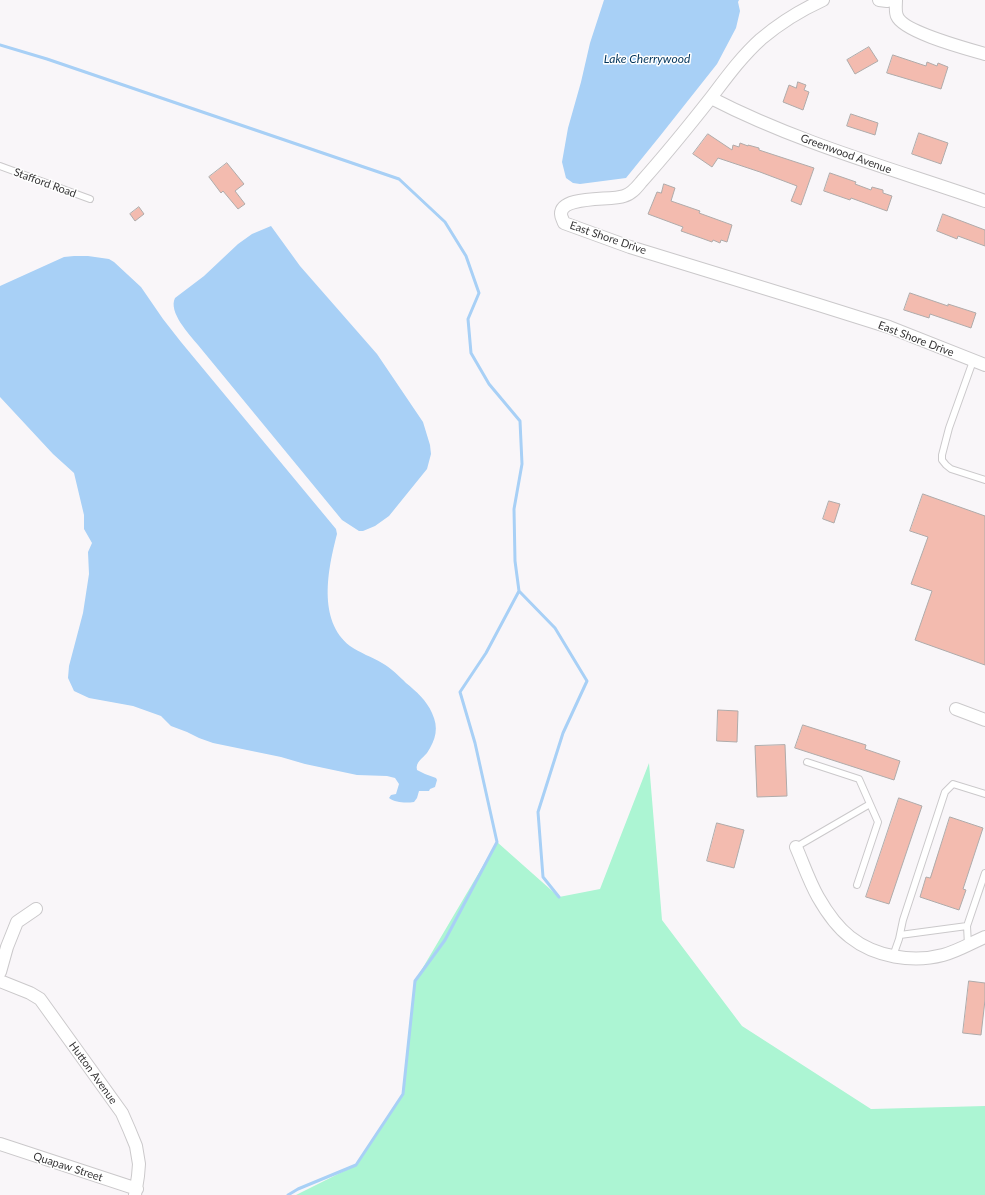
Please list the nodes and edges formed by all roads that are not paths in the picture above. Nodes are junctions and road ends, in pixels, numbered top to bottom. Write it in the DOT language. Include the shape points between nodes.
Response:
graph roads {
  1 [pos="823,0"];
  2 [pos="879,0"];
  3 [pos="890,0"];
  4 [pos="896,0"];
  5 [pos="985,54"];
  6 [pos="711,98"];
  7 [pos="0,166"];
  8 [pos="90,199"];
  9 [pos="985,201"];
  10 [pos="973,361"];
  11 [pos="985,365"];
  12 [pos="985,480"];
  13 [pos="956,709"];
  14 [pos="985,720"];
  15 [pos="807,762"];
  16 [pos="985,794"];
  17 [pos="870,804"];
  18 [pos="796,847"];
  19 [pos="985,873"];
  20 [pos="857,885"];
  21 [pos="36,909"];
  22 [pos="967,926"];
  23 [pos="900,935"];
  24 [pos="985,937"];
  25 [pos="4,945"];
  26 [pos="968,945"];
  27 [pos="893,956"];
  28 [pos="0,972"];
  29 [pos="0,981"];
  30 [pos="0,1144"];
  31 [pos="136,1192"];
  1 -- 6 [label="street, East Shore Drive" via="801,10 762,38 724,79"];
  2 -- 3 [label="street"];
  4 -- 5 [label="street" via="896,15 906,26"];
  6 -- 9 [label="street, Greenwood Avenue" via="742,114 832,150"];
  6 -- 10 [label="street, East Shore Drive" via="634,191 616,198 575,201 567,204 561,215 564,223 630,247 819,304"];
  7 -- 8 [label="lane, Stafford Road"];
  10 -- 11 [label="street"];
  10 -- 12 [label="lane" via="949,428 942,460 951,469"];
  13 -- 14 [label="street"];
  15 -- 17 [label="lane" via="859,779"];
  16 -- 23 [label="lane" via="953,784 945,792"];
  17 -- 18 [label="lane"];
  17 -- 20 [label="lane" via="878,822"];
  18 -- 27 [label="street" via="817,896 839,926 858,942"];
  19 -- 22 [label="lane"];
  21 -- 25 [label="street" via="17,922"];
  22 -- 23 [label="lane"];
  22 -- 26 [label="lane"];
  23 -- 27 [label="lane"];
  24 -- 26 [label="street"];
  25 -- 28 [label="street"];
  26 -- 27 [label="street" via="942,955 924,958"];
  29 -- 31 [label="street, Hutton Avenue" via="40,999 122,1113 136,1146 139,1164"];
  30 -- 31 [label="street, Quapaw Street"];
}
